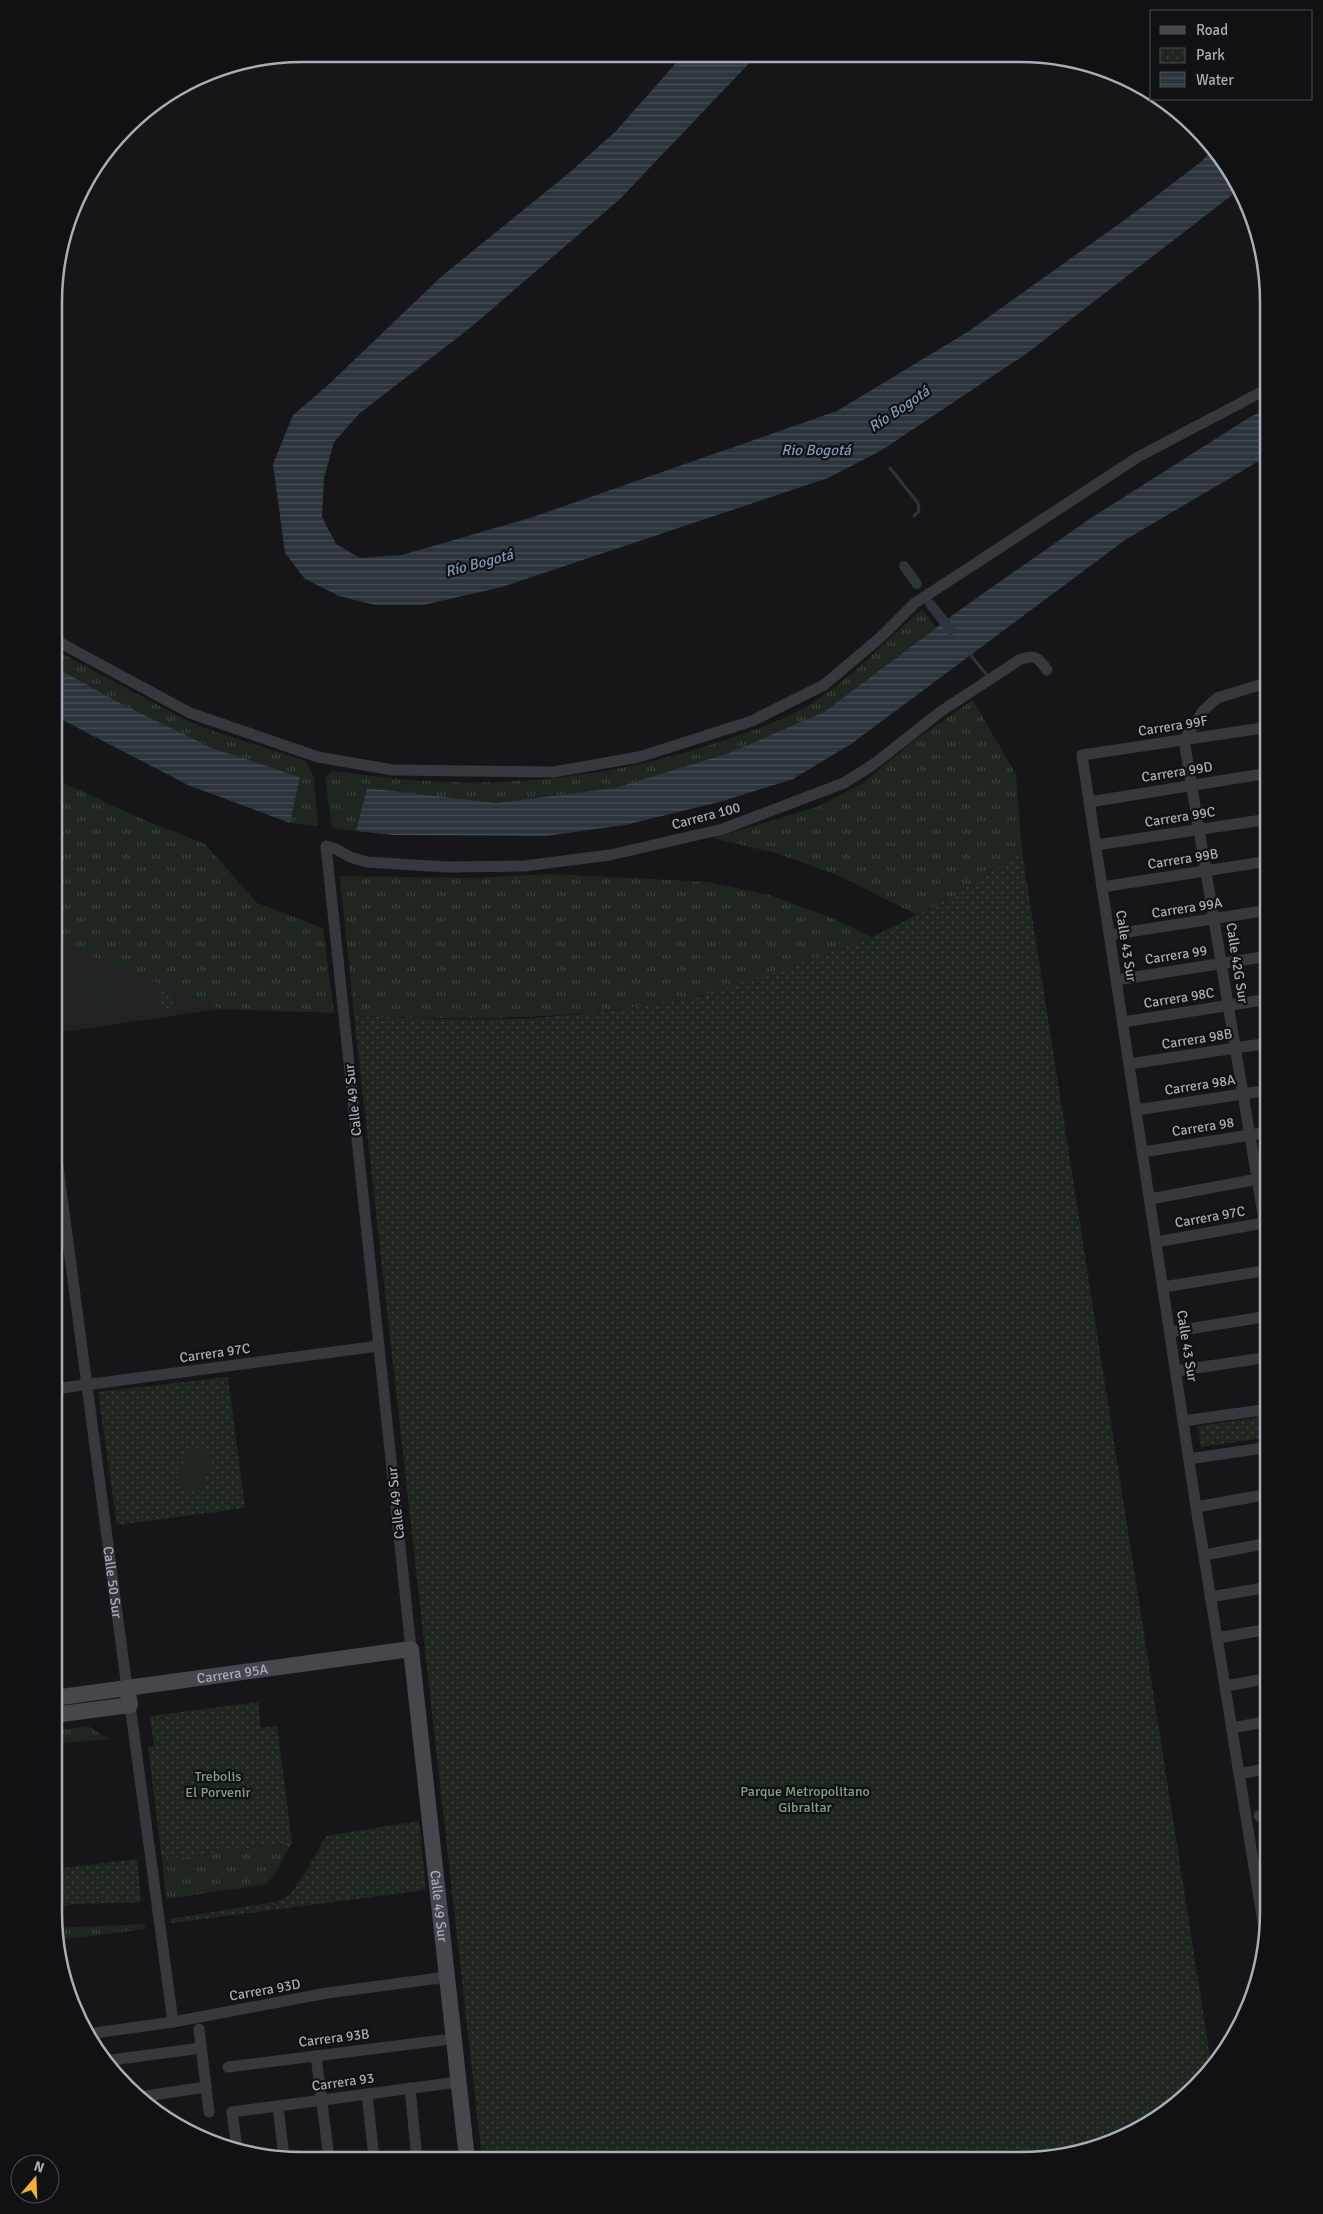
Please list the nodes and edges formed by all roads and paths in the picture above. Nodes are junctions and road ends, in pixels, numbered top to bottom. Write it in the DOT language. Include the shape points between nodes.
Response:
graph roads {
  1 [pos="1260,393"];
  2 [pos="62,644"];
  3 [pos="1047,670"];
  4 [pos="1260,685"];
  5 [pos="1260,728"];
  6 [pos="1184,740"];
  7 [pos="1082,755"];
  8 [pos="1260,774"];
  9 [pos="1192,785"];
  10 [pos="1089,802"];
  11 [pos="1260,820"];
  12 [pos="1200,829"];
  13 [pos="1096,845"];
  14 [pos="326,846"];
  15 [pos="1260,862"];
  16 [pos="1207,871"];
  17 [pos="1102,887"];
  18 [pos="1260,911"];
  19 [pos="1215,918"];
  20 [pos="1109,935"];
  21 [pos="1260,957"];
  22 [pos="1222,963"];
  23 [pos="1116,980"];
  24 [pos="1260,1001"];
  25 [pos="1229,1006"];
  26 [pos="1123,1022"];
  27 [pos="1260,1044"];
  28 [pos="1236,1048"];
  29 [pos="1129,1064"];
  30 [pos="1260,1091"];
  31 [pos="1244,1094"];
  32 [pos="1136,1110"];
  33 [pos="1260,1133"];
  34 [pos="1250,1135"];
  35 [pos="1142,1152"];
  36 [pos="1260,1168"];
  37 [pos="1260,1179"];
  38 [pos="62,1195"];
  39 [pos="1150,1199"];
  40 [pos="1260,1223"];
  41 [pos="1156,1242"];
  42 [pos="1260,1271"];
  43 [pos="1163,1287"];
  44 [pos="1260,1317"];
  45 [pos="1170,1332"];
  46 [pos="379,1346"];
  47 [pos="1260,1358"];
  48 [pos="1176,1371"];
  49 [pos="88,1384"];
  50 [pos="62,1388"];
  51 [pos="1260,1410"];
  52 [pos="1183,1421"];
  53 [pos="1260,1448"];
  54 [pos="1189,1459"];
  55 [pos="1260,1496"];
  56 [pos="1196,1507"];
  57 [pos="1260,1545"];
  58 [pos="1204,1555"];
  59 [pos="1260,1589"];
  60 [pos="1210,1598"];
  61 [pos="1260,1631"];
  62 [pos="1217,1638"];
  63 [pos="411,1649"];
  64 [pos="1260,1680"];
  65 [pos="1226,1686"];
  66 [pos="127,1688"];
  67 [pos="62,1697"];
  68 [pos="130,1705"];
  69 [pos="62,1714"];
  70 [pos="1260,1723"];
  71 [pos="1232,1728"];
  72 [pos="1260,1770"];
  73 [pos="1239,1774"];
  74 [pos="1260,1864"];
  75 [pos="1254,1865"];
  76 [pos="1260,1889"];
  77 [pos="447,1977"];
  78 [pos="173,2022"];
  79 [pos="199,2029"];
  80 [pos="96,2033"];
  81 [pos="443,2040"];
  82 [pos="201,2048"];
  83 [pos="316,2056"];
  84 [pos="113,2060"];
  85 [pos="228,2067"];
  86 [pos="458,2082"];
  87 [pos="206,2087"];
  88 [pos="410,2088"];
  89 [pos="367,2094"];
  90 [pos="148,2096"];
  91 [pos="322,2100"];
  92 [pos="278,2106"];
  93 [pos="209,2112"];
  94 [pos="236,2142"];
  95 [pos="283,2151"];
  96 [pos="328,2152"];
  97 [pos="373,2152"];
  98 [pos="416,2152"];
  99 [pos="466,2152"];
  1 -- 2 [label="street" via="1138,457 915,603 824,685 752,721 639,757 553,772 393,770 318,757 190,713"];
  3 -- 14 [label="street, Carrera 100" via="1038,658 1030,655 1019,660 940,712 874,764 844,783 723,830 610,855 524,866 447,868 367,862"];
  4 -- 6 [label="street" via="1217,698 1203,711"];
  5 -- 6 [label="street, Carrera 99F"];
  6 -- 7 [label="street, Carrera 99F"];
  6 -- 9 [label="street, Calle 42G Sur"];
  7 -- 10 [label="street, Calle 43 Sur"];
  8 -- 9 [label="street, Carrera 99D"];
  9 -- 10 [label="street, Carrera 99D"];
  9 -- 12 [label="street, Calle 42G Sur"];
  10 -- 13 [label="street, Calle 43 Sur"];
  11 -- 12 [label="street, Carrera 99C"];
  12 -- 13 [label="street, Carrera 99C"];
  12 -- 16 [label="street, Calle 42G Sur"];
  13 -- 17 [label="street, Calle 43 Sur"];
  14 -- 46 [label="street, Calle 49 Sur"];
  15 -- 16 [label="street, Carrera 99B"];
  16 -- 17 [label="street, Carrera 99B"];
  16 -- 19 [label="street, Calle 42G Sur"];
  17 -- 20 [label="street, Calle 43 Sur"];
  18 -- 19 [label="street, Carrera 99A"];
  19 -- 20 [label="street, Carrera 99A"];
  19 -- 22 [label="street, Calle 42G Sur"];
  20 -- 23 [label="street, Calle 43 Sur"];
  21 -- 22 [label="street, Carrera 99"];
  22 -- 23 [label="street, Carrera 99"];
  22 -- 25 [label="street, Calle 42G Sur"];
  23 -- 26 [label="street, Calle 43 Sur"];
  24 -- 25 [label="street, Carrera 98C"];
  25 -- 26 [label="street, Carrera 98C"];
  25 -- 28 [label="street, Calle 42G Sur"];
  26 -- 29 [label="street, Calle 43 Sur"];
  27 -- 28 [label="street, Carrera 98B"];
  28 -- 29 [label="street, Carrera 98B"];
  28 -- 31 [label="street, Calle 42G Sur"];
  29 -- 32 [label="street, Calle 43 Sur"];
  30 -- 31 [label="street, Carrera 98A"];
  31 -- 32 [label="street, Carrera 98A"];
  31 -- 34 [label="street, Calle 42G Sur"];
  32 -- 35 [label="street, Calle 43 Sur"];
  33 -- 34 [label="street, Carrera 98"];
  34 -- 35 [label="street, Carrera 98"];
  34 -- 36 [label="street, Calle 42G Sur"];
  35 -- 39 [label="street, Calle 43 Sur"];
  37 -- 39 [label="street"];
  38 -- 49 [label="street, Calle 50 Sur"];
  39 -- 41 [label="street, Calle 43 Sur"];
  40 -- 41 [label="street, Carrera 97C"];
  41 -- 43 [label="street, Calle 43 Sur"];
  42 -- 43 [label="street"];
  43 -- 45 [label="street, Calle 43 Sur"];
  44 -- 45 [label="street"];
  45 -- 48 [label="street, Calle 43 Sur"];
  46 -- 49 [label="street, Carrera 97C"];
  46 -- 63 [label="street, Calle 49 Sur"];
  47 -- 48 [label="street"];
  48 -- 52 [label="street, Calle 43 Sur"];
  49 -- 50 [label="street, Carrera 97C"];
  49 -- 66 [label="street, Calle 50 Sur"];
  51 -- 52 [label="street"];
  52 -- 54 [label="street, Calle 43 Sur"];
  53 -- 54 [label="street"];
  54 -- 56 [label="street, Calle 43 Sur"];
  55 -- 56 [label="street"];
  56 -- 58 [label="street, Calle 43 Sur"];
  57 -- 58 [label="street"];
  58 -- 60 [label="street, Calle 43 Sur"];
  59 -- 60 [label="street"];
  60 -- 62 [label="street, Calle 43 Sur"];
  61 -- 62 [label="street"];
  62 -- 65 [label="street, Calle 43 Sur"];
  63 -- 66 [label="street, Carrera 95A"];
  63 -- 77 [label="street, Calle 49 Sur"];
  64 -- 65 [label="street"];
  65 -- 71 [label="street, Calle 43 Sur"];
  66 -- 67 [label="street, Carrera 95A"];
  66 -- 68 [label="street, Calle 50 Sur"];
  68 -- 69 [label="street"];
  68 -- 78 [label="street, Calle 50 Sur"];
  70 -- 71 [label="street"];
  71 -- 73 [label="street, Calle 43 Sur"];
  72 -- 73 [label="street"];
  73 -- 75 [label="street, Calle 43 Sur"];
  74 -- 75 [label="street"];
  75 -- 76 [label="street, Calle 43 Sur"];
  77 -- 78 [label="street, Carrera 93D" via="327,1993"];
  77 -- 86 [label="street, Calle 49 Sur"];
  78 -- 80 [label="street, Carrera 93D"];
  79 -- 82 [label="street"];
  81 -- 83 [label="street, Carrera 93B"];
  82 -- 84 [label="street"];
  82 -- 87 [label="street"];
  83 -- 85 [label="street, Carrera 93B"];
  83 -- 91 [label="street"];
  86 -- 88 [label="street, Carrera 93"];
  86 -- 99 [label="street, Calle 49 Sur"];
  87 -- 90 [label="street"];
  87 -- 93 [label="street"];
  88 -- 89 [label="street, Carrera 93"];
  88 -- 98 [label="street"];
  89 -- 91 [label="street, Carrera 93"];
  89 -- 97 [label="street"];
  91 -- 92 [label="street, Carrera 93"];
  91 -- 96 [label="street"];
  92 -- 94 [label="street, Carrera 93" via="232,2112"];
  92 -- 95 [label="street"];
}
